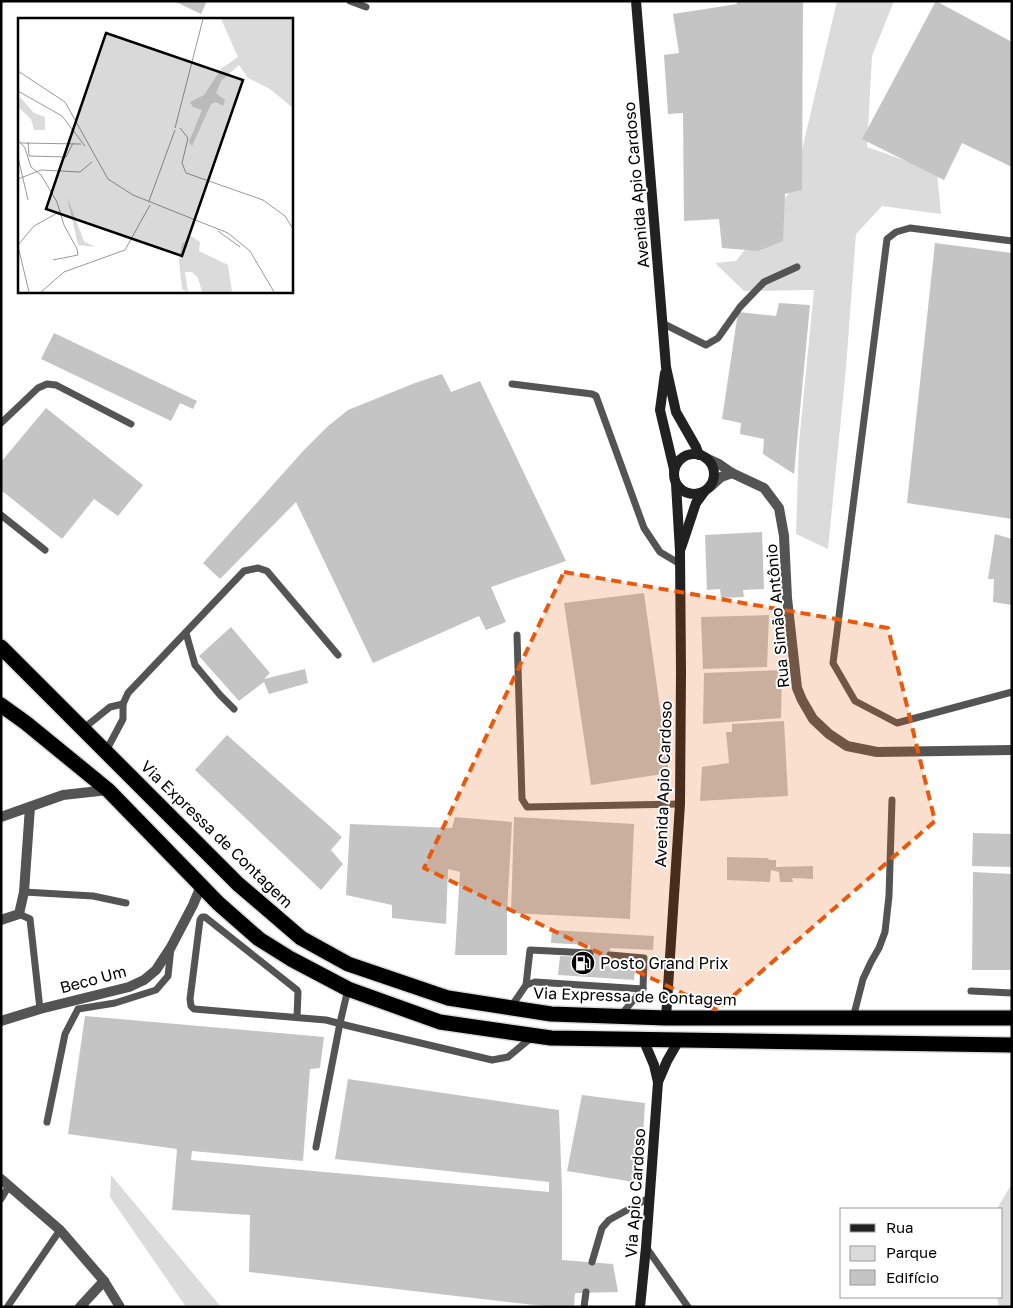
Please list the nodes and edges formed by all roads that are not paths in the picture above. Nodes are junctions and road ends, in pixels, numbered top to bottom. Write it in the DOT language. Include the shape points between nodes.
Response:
graph roads {
  1 [pos="350,1"];
  2 [pos="636,1"];
  3 [pos="366,7"];
  4 [pos="1012,240"];
  5 [pos="797,267"];
  6 [pos="662,323"];
  7 [pos="666,367"];
  8 [pos="512,384"];
  9 [pos="1,423"];
  10 [pos="131,424"];
  11 [pos="703,456"];
  12 [pos="674,469"];
  13 [pos="732,473"];
  14 [pos="676,484"];
  15 [pos="707,489"];
  16 [pos="1,515"];
  17 [pos="45,550"];
  18 [pos="680,551"];
  19 [pos="680,564"];
  20 [pos="186,633"];
  21 [pos="518,635"];
  22 [pos="1,647"];
  23 [pos="338,655"];
  24 [pos="1012,692"];
  25 [pos="123,704"];
  26 [pos="1,705"];
  27 [pos="234,709"];
  28 [pos="84,728"];
  29 [pos="1012,750"];
  30 [pos="106,752"];
  31 [pos="108,790"];
  32 [pos="892,800"];
  33 [pos="680,804"];
  34 [pos="30,807"];
  35 [pos="1,816"];
  36 [pos="200,886"];
  37 [pos="24,892"];
  38 [pos="126,903"];
  39 [pos="19,914"];
  40 [pos="1,920"];
  41 [pos="171,948"];
  42 [pos="590,953"];
  43 [pos="610,955"];
  44 [pos="526,985"];
  45 [pos="348,989"];
  46 [pos="643,989"];
  47 [pos="971,991"];
  48 [pos="1012,993"];
  49 [pos="510,1008"];
  50 [pos="40,1009"];
  51 [pos="620,1016"];
  52 [pos="297,1017"];
  53 [pos="666,1018"];
  54 [pos="853,1018"];
  55 [pos="1012,1018"];
  56 [pos="1,1021"];
  57 [pos="340,1023"];
  58 [pos="534,1036"];
  59 [pos="643,1039"];
  60 [pos="679,1040"];
  61 [pos="1012,1045"];
  62 [pos="658,1082"];
  63 [pos="47,1122"];
  64 [pos="316,1147"];
  65 [pos="5,1182"];
  66 [pos="649,1198"];
  67 [pos="1,1199"];
  68 [pos="60,1230"];
  69 [pos="646,1247"];
  70 [pos="592,1262"];
  71 [pos="104,1281"];
  72 [pos="586,1292"];
  73 [pos="8,1306"];
  74 [pos="80,1307"];
  75 [pos="120,1307"];
  76 [pos="584,1307"];
  77 [pos="640,1307"];
  78 [pos="688,1307"];
  1 -- 3 [label="lane"];
  2 -- 6 [label="street, Avenida Apio Cardoso"];
  4 -- 24 [label="lane" via="910,228 887,239 833,663 855,701 897,723"];
  5 -- 6 [label="lane" via="764,282 740,307 718,338 706,344"];
  6 -- 7 [label="street, Avenida Apio Cardoso"];
  7 -- 11 [label="street, Avenida Apio Cardoso" via="676,412"];
  7 -- 12 [label="street, Avenida Apio Cardoso" via="660,410"];
  8 -- 19 [label="lane" via="596,396 644,528 660,552"];
  9 -- 10 [label="lane" via="38,388 47,384"];
  11 -- 12 [label="street" via="691,454 684,457"];
  11 -- 13 [label="street, Rua Simão Antônio"];
  11 -- 15 [label="street" via="714,472"];
  12 -- 14 [label="street"];
  13 -- 15 [label="street" via="721,477"];
  13 -- 29 [label="street, Rua Simão Antônio" via="764,488 780,508 797,688 813,719 848,746 877,752"];
  14 -- 15 [label="street" via="688,494"];
  14 -- 18 [label="street, Avenida Apio Cardoso"];
  15 -- 18 [label="street, Avenida Apio Cardoso" via="696,503"];
  16 -- 17 [label="lane"];
  18 -- 19 [label="street, Avenida Apio Cardoso"];
  19 -- 33 [label="street, Avenida Apio Cardoso"];
  20 -- 23 [label="lane" via="244,571 258,568 267,571"];
  20 -- 25 [label="lane" via="128,693"];
  20 -- 27 [label="lane" via="195,665"];
  21 -- 33 [label="lane" via="522,799 527,806"];
  22 -- 28 [label="highway, Via Expressa de Contagem"];
  25 -- 28 [label="lane" via="110,707"];
  25 -- 30 [label="lane" via="123,719"];
  26 -- 31 [label="highway"];
  28 -- 30 [label="highway, Via Expressa de Contagem"];
  30 -- 49 [label="highway, Via Expressa de Contagem" via="238,884 301,938 348,964 448,998"];
  31 -- 34 [label="street" via="63,795"];
  31 -- 36 [label="highway"];
  32 -- 54 [label="lane" via="885,932 863,980"];
  33 -- 53 [label="street, Avenida Apio Cardoso"];
  34 -- 35 [label="street"];
  34 -- 37 [label="street"];
  36 -- 41 [label="street, Beco Um"];
  36 -- 45 [label="highway" via="259,939 291,960"];
  37 -- 38 [label="lane" via="93,896"];
  37 -- 39 [label="street"];
  39 -- 40 [label="street"];
  39 -- 50 [label="lane" via="30,919"];
  41 -- 50 [label="street, Beco Um" via="156,970 129,987"];
  41 -- 63 [label="lane" via="168,976 156,990 115,1003 78,1009 65,1034"];
  42 -- 44 [label="lane" via="530,950"];
  43 -- 46 [label="lane" via="644,958"];
  44 -- 46 [label="lane" via="535,982"];
  44 -- 49 [label="lane"];
  45 -- 57 [label="lane"];
  45 -- 58 [label="highway" via="440,1022"];
  46 -- 51 [label="lane"];
  47 -- 48 [label="lane"];
  49 -- 51 [label="highway, Via Expressa de Contagem" via="551,1014"];
  50 -- 56 [label="street, Beco Um"];
  51 -- 53 [label="highway, Via Expressa de Contagem"];
  52 -- 52 [label="lane" via="194,1009 190,1006 202,917 297,990"];
  52 -- 57 [label="lane"];
  53 -- 54 [label="highway, Via Expressa de Contagem"];
  54 -- 55 [label="highway, Via Expressa de Contagem"];
  57 -- 58 [label="lane" via="492,1060 508,1057"];
  57 -- 64 [label="lane"];
  58 -- 59 [label="highway"];
  59 -- 60 [label="highway"];
  59 -- 62 [label="street, Via Apio Cardoso"];
  60 -- 61 [label="highway"];
  60 -- 62 [label="street, Via Apio Cardoso"];
  62 -- 66 [label="street, Via Apio Cardoso"];
  65 -- 67 [label="lane"];
  65 -- 68 [label="street"];
  66 -- 69 [label="street, Via Apio Cardoso"];
  66 -- 70 [label="lane" via="609,1220 602,1228"];
  68 -- 71 [label="street"];
  68 -- 73 [label="lane"];
  69 -- 77 [label="street, Via Apio Cardoso"];
  69 -- 78 [label="lane"];
  71 -- 74 [label="street"];
  71 -- 75 [label="street"];
  72 -- 76 [label="lane"];
}
